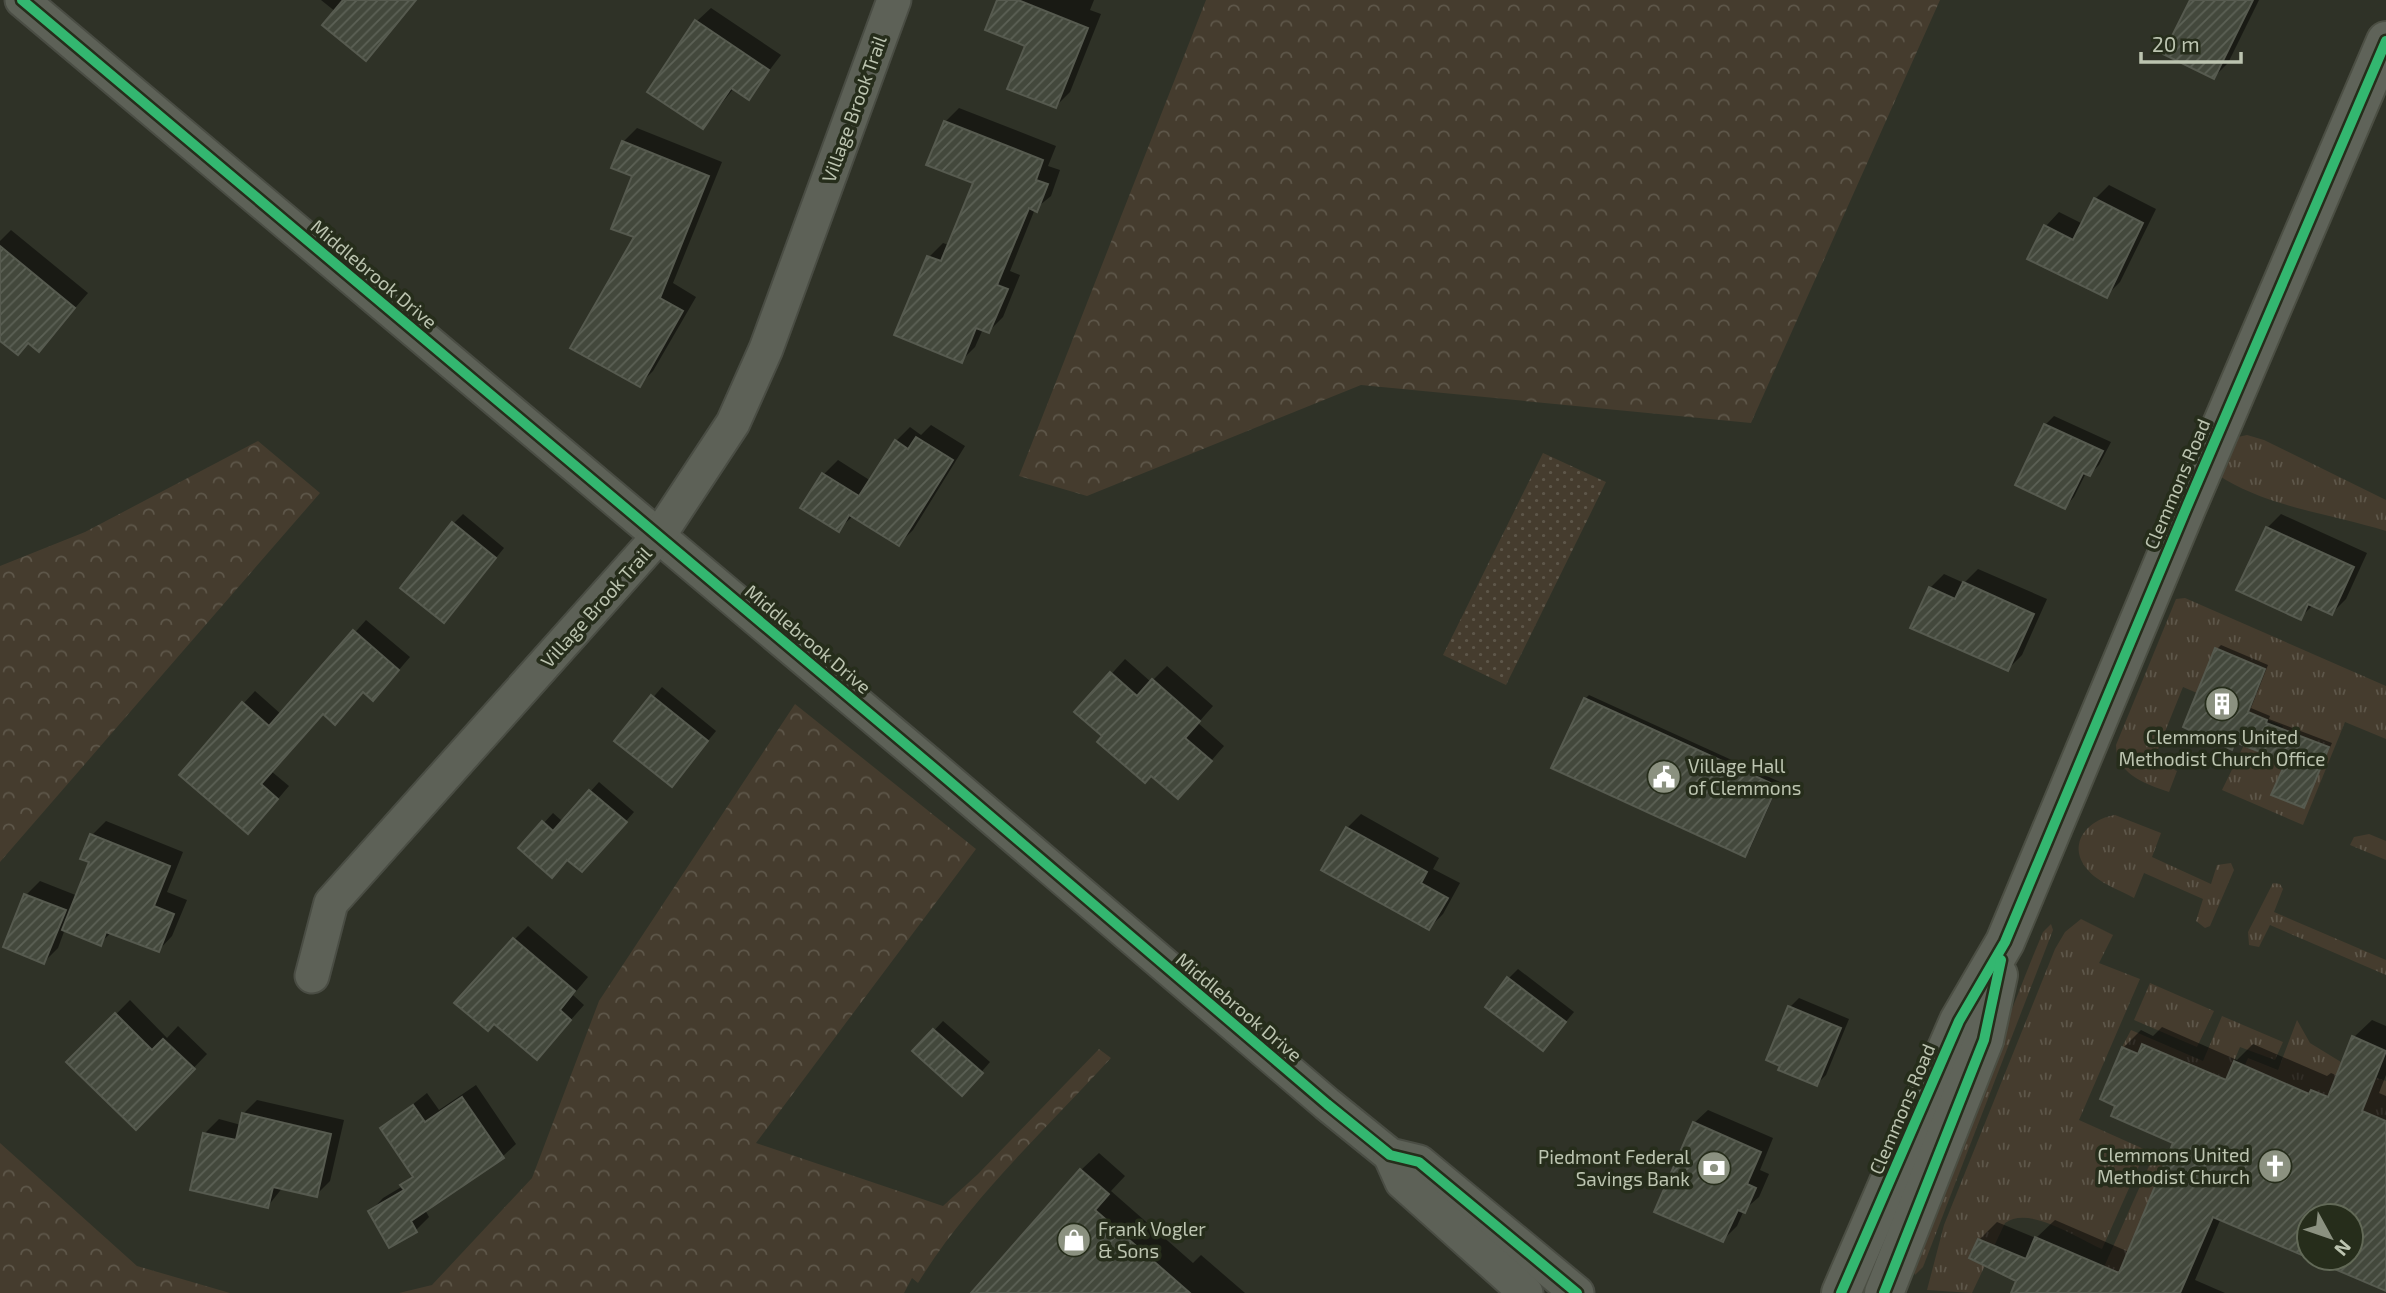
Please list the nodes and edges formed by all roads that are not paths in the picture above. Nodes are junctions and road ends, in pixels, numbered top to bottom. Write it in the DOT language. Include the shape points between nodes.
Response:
graph roads {
  1 [pos="22,0"];
  2 [pos="894,0"];
  3 [pos="2386,41"];
  4 [pos="658,537"];
  5 [pos="2005,942"];
  6 [pos="312,976"];
  7 [pos="1390,1155"];
  8 [pos="1526,1293"];
  9 [pos="1577,1293"];
  10 [pos="1841,1293"];
  11 [pos="1884,1293"];
  1 -- 4 [label="street, Middlebrook Drive"];
  2 -- 4 [label="street, Village Brook Trail" via="766,349 733,423"];
  3 -- 5 [label="main road, Clemmons Road"];
  4 -- 6 [label="street, Village Brook Trail" via="331,903"];
  4 -- 7 [label="street, Middlebrook Drive"];
  5 -- 10 [label="main road, Clemmons Road" via="1959,1021"];
  5 -- 11 [label="main road, Clemmons Road" via="1984,1040"];
  7 -- 8 [label="street, Middlebrook Drive" via="1402,1182"];
  7 -- 9 [label="street, Middlebrook Drive" via="1419,1162"];
}
